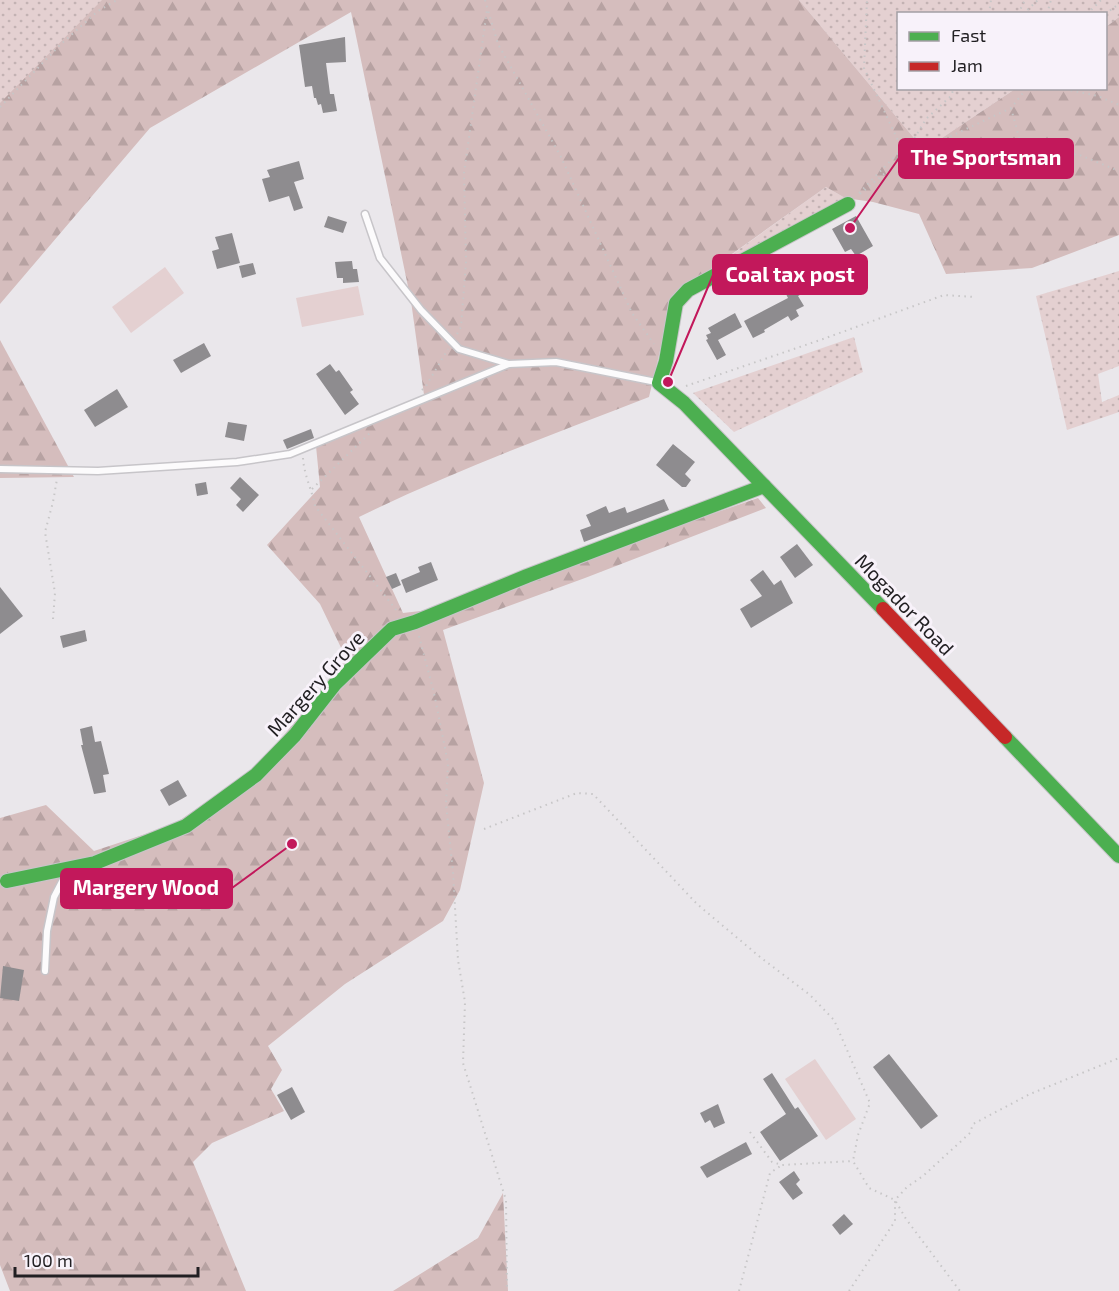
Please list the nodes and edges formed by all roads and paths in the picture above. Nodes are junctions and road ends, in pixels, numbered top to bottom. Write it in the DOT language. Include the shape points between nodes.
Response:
graph roads {
  1 [pos="117,0"];
  2 [pos="485,0"];
  3 [pos="867,0"];
  4 [pos="1038,0"];
  5 [pos="1101,0"];
  6 [pos="487,10"];
  7 [pos="1025,12"];
  8 [pos="1089,12"];
  9 [pos="953,90"];
  10 [pos="1027,90"];
  11 [pos="1069,90"];
  12 [pos="1119,105"];
  13 [pos="0,107"];
  14 [pos="1011,108"];
  15 [pos="902,159"];
  16 [pos="1119,171"];
  17 [pos="849,204"];
  18 [pos="365,214"];
  19 [pos="975,297"];
  20 [pos="452,342"];
  21 [pos="666,361"];
  22 [pos="509,364"];
  23 [pos="664,387"];
  24 [pos="419,392"];
  25 [pos="375,428"];
  26 [pos="303,451"];
  27 [pos="0,469"];
  28 [pos="58,470"];
  29 [pos="764,486"];
  30 [pos="312,489"];
  31 [pos="53,619"];
  32 [pos="415,622"];
  33 [pos="484,829"];
  34 [pos="1119,856"];
  35 [pos="68,869"];
  36 [pos="7,881"];
  37 [pos="45,971"];
  38 [pos="1119,1058"];
  39 [pos="750,1132"];
  40 [pos="854,1161"];
  41 [pos="782,1165"];
  42 [pos="895,1200"];
  43 [pos="507,1291"];
  44 [pos="740,1291"];
  45 [pos="849,1291"];
  46 [pos="960,1291"];
  1 -- 13 [label="path" via="60,45"];
  2 -- 6 [label="path"];
  3 -- 17 [label="path" via="864,68 902,149"];
  4 -- 7 [label="path"];
  5 -- 8 [label="path"];
  6 -- 20 [label="path" via="464,173 466,262 461,327"];
  6 -- 21 [label="path" via="498,44 561,157 632,313"];
  9 -- 15 [label="path" via="927,119"];
  10 -- 14 [label="path"];
  11 -- 12 [label="path"];
  14 -- 15 [label="path"];
  14 -- 16 [label="path" via="1024,156 1031,161 1077,154"];
  15 -- 17 [label="path"];
  17 -- 21 [label="street" via="688,290 676,303"];
  18 -- 20 [label="lane" via="380,258"];
  19 -- 23 [label="path" via="944,295 823,339"];
  20 -- 22 [label="lane" via="459,349"];
  20 -- 24 [label="path"];
  21 -- 23 [label="street"];
  22 -- 23 [label="lane" via="556,362"];
  22 -- 26 [label="lane"];
  23 -- 29 [label="street, Mogador Road"];
  25 -- 30 [label="path"];
  26 -- 28 [label="lane" via="237,462"];
  26 -- 30 [label="path" via="304,469"];
  27 -- 28 [label="lane"];
  28 -- 31 [label="path" via="45,532 55,593"];
  29 -- 32 [label="street, Margery Grove"];
  29 -- 34 [label="street, Mogador Road"];
  30 -- 32 [label="path" via="315,506 400,614"];
  32 -- 35 [label="street, Margery Grove" via="392,629 335,684 295,735 256,775 186,826 95,864"];
  32 -- 43 [label="path" via="448,763 446,804 465,1002 463,1063 506,1200"];
  33 -- 40 [label="path" via="578,793 592,794 697,904 810,994 834,1020 870,1103 858,1135"];
  35 -- 36 [label="street, Margery Grove"];
  35 -- 37 [label="lane" via="54,897"];
  38 -- 42 [label="path" via="973,1124 970,1133"];
  39 -- 41 [label="path" via="772,1162"];
  40 -- 41 [label="path"];
  40 -- 42 [label="path" via="870,1188"];
  41 -- 44 [label="path" via="770,1173"];
  42 -- 45 [label="path" via="895,1221"];
  42 -- 46 [label="path"];
}
